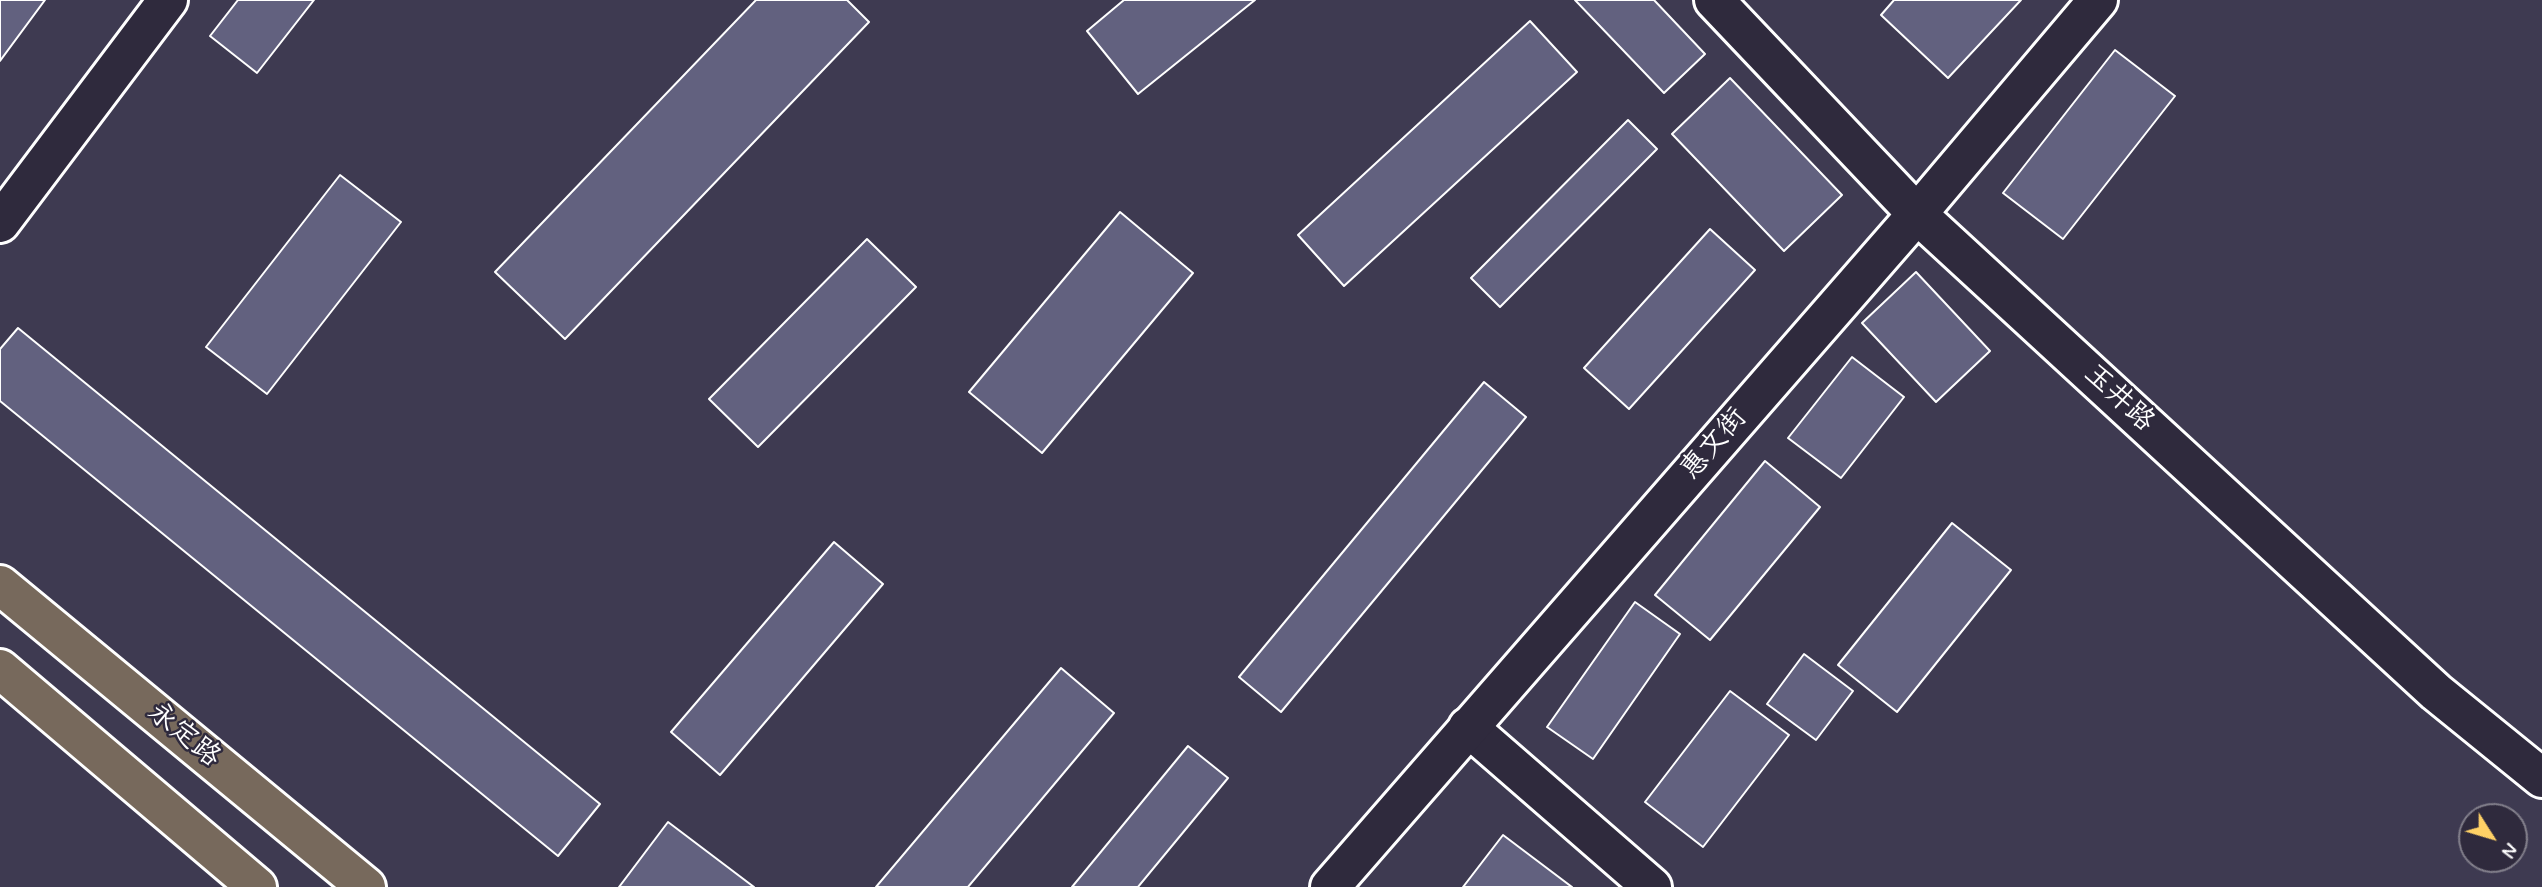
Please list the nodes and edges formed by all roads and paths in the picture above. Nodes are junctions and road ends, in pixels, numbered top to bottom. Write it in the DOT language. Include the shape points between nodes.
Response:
graph roads {
  1 [pos="168,0"];
  2 [pos="1714,0"];
  3 [pos="2098,0"];
  4 [pos="1917,214"];
  5 [pos="0,223"];
  6 [pos="0,586"];
  7 [pos="0,669"];
  8 [pos="1468,727"];
  9 [pos="2542,778"];
  10 [pos="257,887"];
  11 [pos="366,887"];
  12 [pos="1330,887"];
  13 [pos="1652,887"];
  1 -- 5 [label="street"];
  2 -- 4 [label="street, 玉井路"];
  3 -- 4 [label="street, 惠文街"];
  4 -- 8 [label="street, 惠文街"];
  4 -- 9 [label="street, 玉井路" via="2436,692"];
  6 -- 11 [label="highway, 永定路"];
  7 -- 10 [label="highway"];
  8 -- 12 [label="street, 惠文街"];
  8 -- 13 [label="street"];
}
